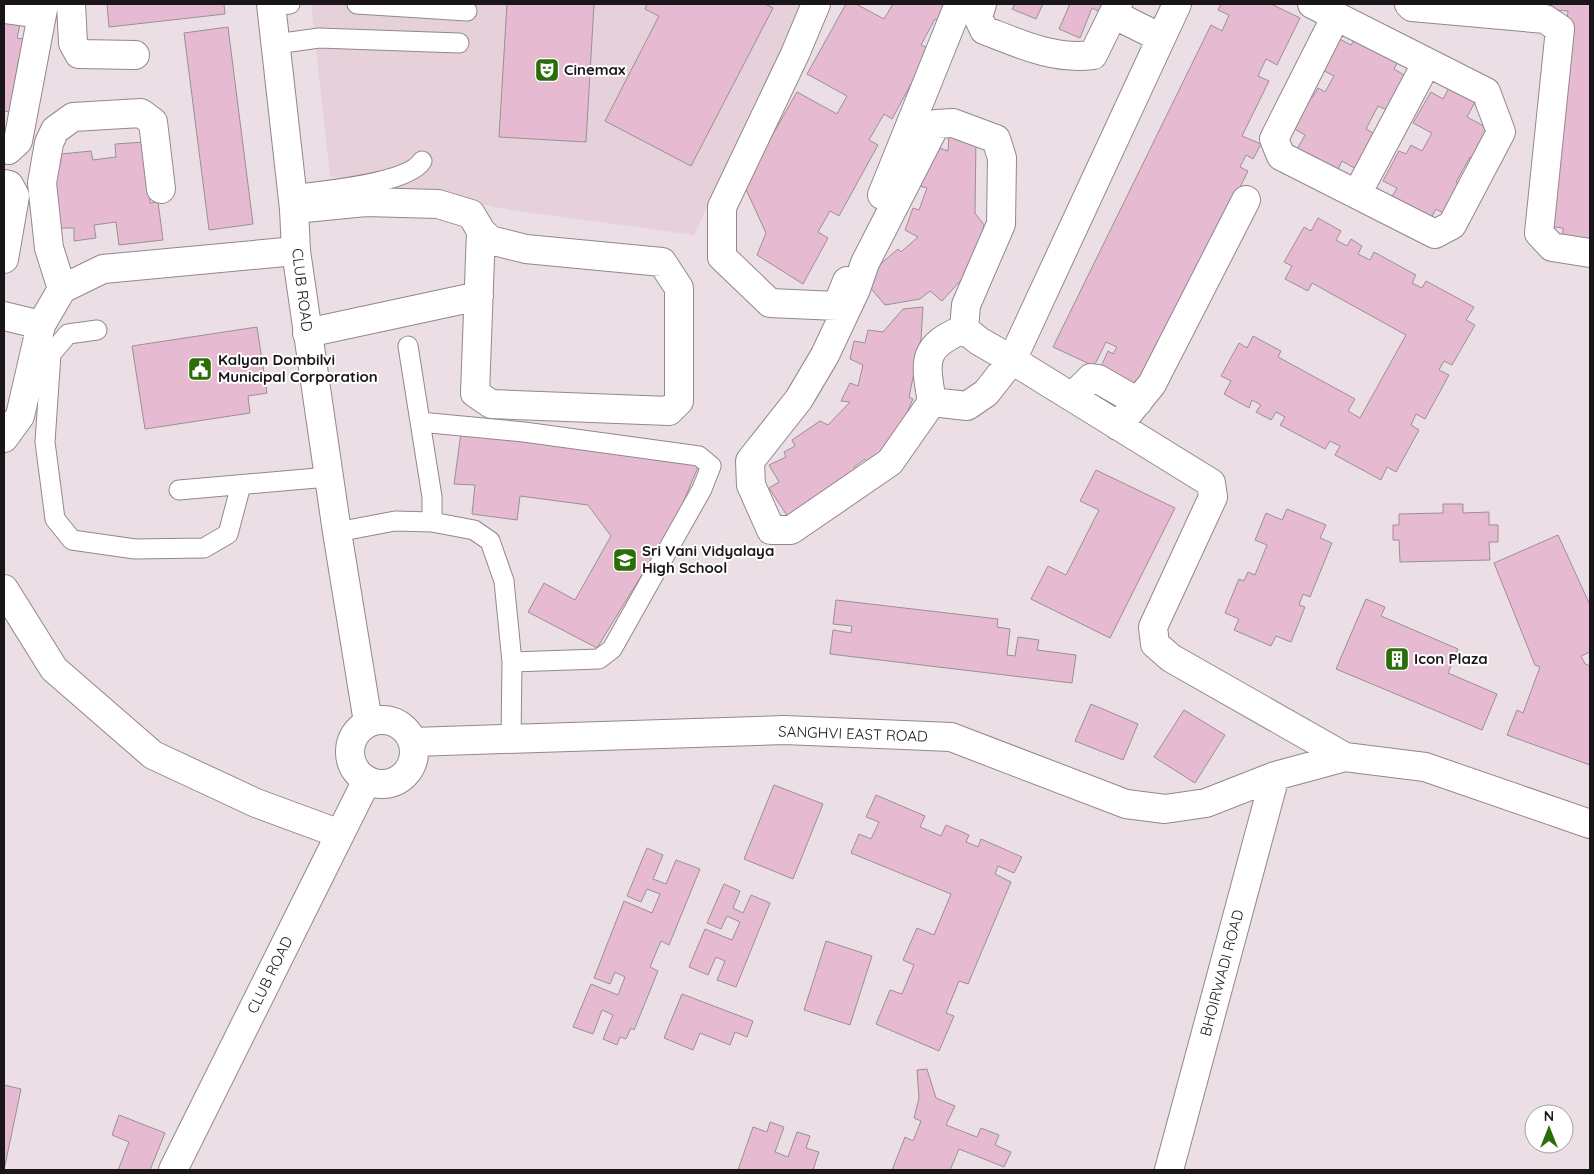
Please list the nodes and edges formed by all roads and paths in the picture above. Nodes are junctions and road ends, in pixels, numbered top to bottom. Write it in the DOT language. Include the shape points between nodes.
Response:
graph roads {
  1 [pos="71,4"];
  2 [pos="278,4"];
  3 [pos="357,4"];
  4 [pos="816,4"];
  5 [pos="959,4"];
  6 [pos="982,4"];
  7 [pos="1177,4"];
  8 [pos="1409,4"];
  9 [pos="4,9"];
  10 [pos="43,9"];
  11 [pos="1116,9"];
  12 [pos="1324,10"];
  13 [pos="467,11"];
  14 [pos="1161,38"];
  15 [pos="459,43"];
  16 [pos="276,44"];
  17 [pos="135,55"];
  18 [pos="1427,62"];
  19 [pos="4,149"];
  20 [pos="422,162"];
  21 [pos="4,184"];
  22 [pos="161,189"];
  23 [pos="1357,194"];
  24 [pos="1246,200"];
  25 [pos="293,202"];
  26 [pos="481,232"];
  27 [pos="296,251"];
  28 [pos="1590,253"];
  29 [pos="4,259"];
  30 [pos="62,289"];
  31 [pos="479,296"];
  32 [pos="4,316"];
  33 [pos="41,325"];
  34 [pos="964,329"];
  35 [pos="97,330"];
  36 [pos="307,333"];
  37 [pos="408,346"];
  38 [pos="1012,360"];
  39 [pos="1072,397"];
  40 [pos="932,402"];
  41 [pos="1138,402"];
  42 [pos="420,422"];
  43 [pos="1118,426"];
  44 [pos="5,435"];
  45 [pos="328,477"];
  46 [pos="241,485"];
  47 [pos="179,490"];
  48 [pos="432,522"];
  49 [pos="337,532"];
  50 [pos="4,589"];
  51 [pos="512,662"];
  52 [pos="368,722"];
  53 [pos="511,740"];
  54 [pos="413,742"];
  55 [pos="1345,757"];
  56 [pos="1275,776"];
  57 [pos="366,780"];
  58 [pos="1590,824"];
  59 [pos="340,834"];
  60 [pos="173,1170"];
  61 [pos="1169,1170"];
  1 -- 17 [label="street" via="72,43 79,54"];
  2 -- 16 [label="street, CLUB ROAD"];
  3 -- 13 [label="lane"];
  4 -- 5 [label="street" via="722,207 722,257 770,302 837,306"];
  6 -- 11 [label="street" via="978,17 984,30 1030,48 1063,56 1093,55"];
  7 -- 14 [label="street"];
  8 -- 28 [label="street" via="1412,7 1545,19 1560,29 1539,233 1552,247"];
  9 -- 10 [label="street"];
  10 -- 19 [label="street" via="18,141 8,150"];
  11 -- 14 [label="street"];
  12 -- 18 [label="street"];
  12 -- 23 [label="street" via="1274,139 1281,156"];
  14 -- 38 [label="street"];
  15 -- 16 [label="lane" via="319,38"];
  16 -- 25 [label="street, CLUB ROAD"];
  18 -- 23 [label="street"];
  18 -- 23 [label="street" via="1486,92 1501,132 1452,225 1435,234"];
  20 -- 25 [label="lane" via="399,177"];
  21 -- 29 [label="street" via="9,185 15,196"];
  22 -- 30 [label="street" via="152,122 140,113 72,117 55,130 49,143 42,183 49,248"];
  24 -- 41 [label="street" via="1152,384"];
  25 -- 26 [label="street" via="438,204 471,214"];
  25 -- 27 [label="street, CLUB ROAD"];
  26 -- 31 [label="street"];
  26 -- 31 [label="street" via="490,240 526,249 662,262 679,288 679,401 669,411 491,404 476,393"];
  27 -- 30 [label="street" via="103,268"];
  27 -- 36 [label="street, CLUB ROAD"];
  30 -- 33 [label="street"];
  31 -- 36 [label="street"];
  32 -- 33 [label="street"];
  33 -- 44 [label="street" via="20,416"];
  34 -- 38 [label="street"];
  34 -- 40 [label="street" via="944,338 931,353 926,366"];
  34 -- 40 [label="street" via="966,305 1001,224 1002,158 996,139 953,123 936,124 865,263 825,355 799,400 750,461 751,485 771,530 791,530 890,462"];
  35 -- 46 [label="lane" via="68,334 51,354 48,373 45,442 55,519 72,540 135,549 204,548 228,534"];
  36 -- 45 [label="street, CLUB ROAD"];
  37 -- 42 [label="lane"];
  38 -- 39 [label="street"];
  38 -- 40 [label="street" via="986,393 967,406"];
  39 -- 41 [label="street" via="1091,378"];
  39 -- 43 [label="street"];
  41 -- 43 [label="street"];
  42 -- 48 [label="lane" via="432,497"];
  42 -- 51 [label="lane" via="524,432 699,456 711,466 702,489 612,649 599,659"];
  43 -- 55 [label="street" via="1210,483 1212,490 1213,497 1153,627 1155,644 1172,658"];
  45 -- 46 [label="lane"];
  45 -- 49 [label="street, CLUB ROAD"];
  46 -- 47 [label="lane"];
  48 -- 49 [label="lane" via="394,521"];
  48 -- 51 [label="lane" via="474,530 490,541 504,581"];
  49 -- 52 [label="street, CLUB ROAD"];
  50 -- 59 [label="street" via="54,670 153,755 256,804"];
  51 -- 53 [label="lane"];
  52 -- 54 [label="street" via="379,719 400,724"];
  52 -- 57 [label="street" via="354,736 350,751 353,765"];
  53 -- 54 [label="street, SANGHVI EAST ROAD"];
  53 -- 56 [label="street, SANGHVI EAST ROAD" via="784,730 951,738 1126,804 1165,808 1206,804"];
  54 -- 57 [label="street" via="415,753 407,774 386,784"];
  55 -- 56 [label="street, SANGHVI EAST ROAD"];
  55 -- 58 [label="street" via="1426,767"];
  56 -- 61 [label="street, BHOIRWADI ROAD"];
  57 -- 59 [label="street, CLUB ROAD"];
  59 -- 60 [label="street, CLUB ROAD"];
}
